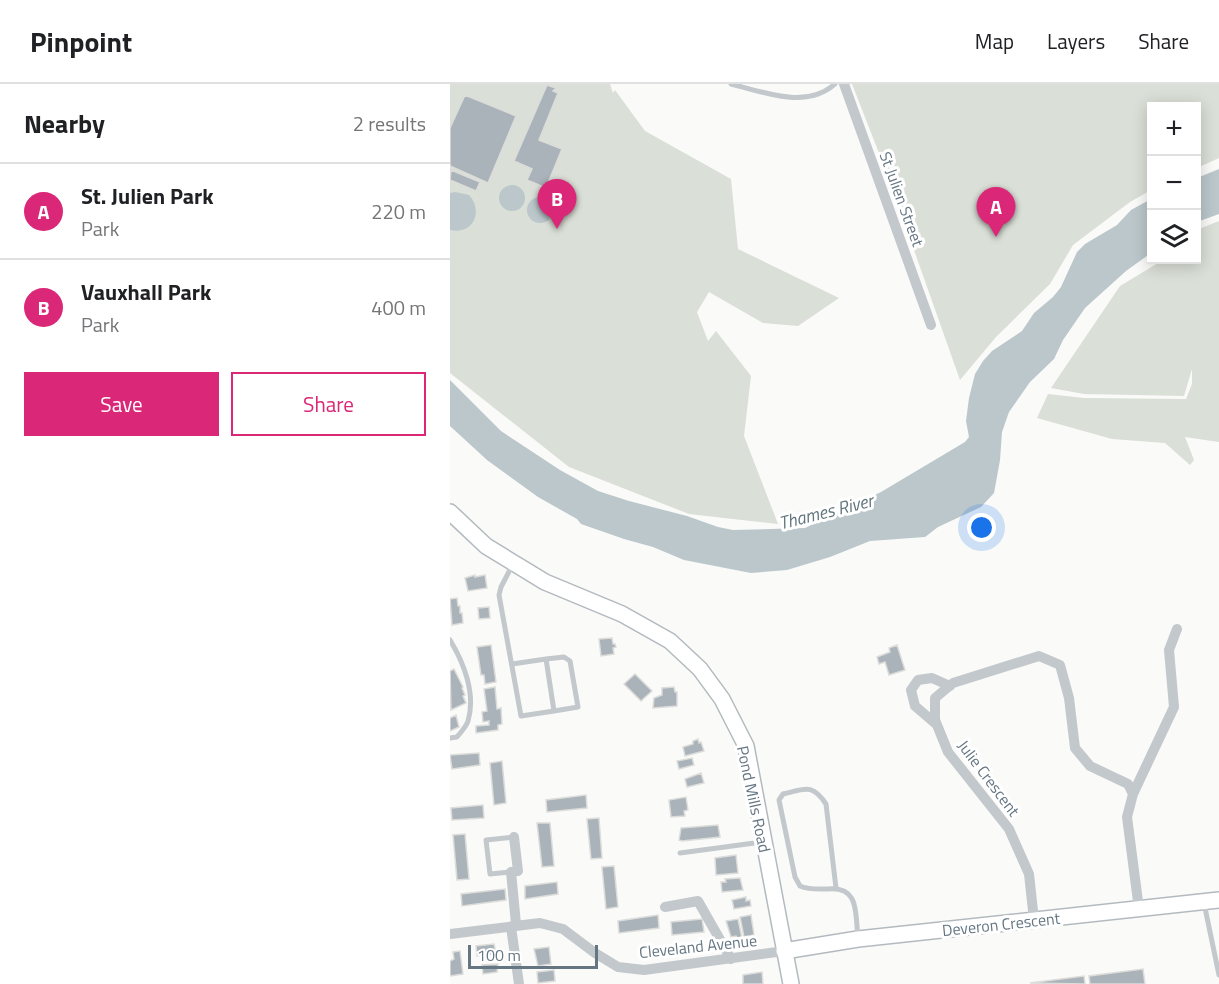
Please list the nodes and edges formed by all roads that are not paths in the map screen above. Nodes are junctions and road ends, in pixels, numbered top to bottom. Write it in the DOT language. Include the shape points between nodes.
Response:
graph roads {
  1 [pos="731,84"];
  2 [pos="835,84"];
  3 [pos="844,84"];
  4 [pos="931,325"];
  5 [pos="451,515"];
  6 [pos="513,563"];
  7 [pos="1177,628"];
  8 [pos="450,640"];
  9 [pos="546,659"];
  10 [pos="512,664"];
  11 [pos="950,686"];
  12 [pos="554,711"];
  13 [pos="936,724"];
  14 [pos="450,738"];
  15 [pos="1133,794"];
  16 [pos="514,837"];
  17 [pos="764,841"];
  18 [pos="680,853"];
  19 [pos="511,872"];
  20 [pos="836,888"];
  21 [pos="1212,901"];
  22 [pos="665,907"];
  23 [pos="1139,909"];
  24 [pos="1034,920"];
  25 [pos="514,925"];
  26 [pos="450,934"];
  27 [pos="858,939"];
  28 [pos="784,951"];
  29 [pos="1216,951"];
  30 [pos="731,959"];
  31 [pos="1219,975"];
  32 [pos="519,984"];
  33 [pos="791,984"];
  1 -- 2 [label="lane" via="783,98 812,97"];
  3 -- 4 [label="street, St Julien Street"];
  5 -- 6 [label="main road, Pond Mills Road" via="486,546"];
  6 -- 10 [label="lane" via="499,595"];
  6 -- 17 [label="main road, Pond Mills Road" via="670,641 700,669 722,699 746,746"];
  7 -- 15 [label="street" via="1169,650 1174,707"];
  8 -- 14 [label="lane" via="461,657 471,704 467,723 457,737"];
  9 -- 10 [label="lane"];
  9 -- 12 [label="lane"];
  9 -- 12 [label="lane" via="570,660 578,707"];
  10 -- 12 [label="lane" via="521,716"];
  11 -- 13 [label="street, Julie Crescent" via="935,698"];
  11 -- 13 [label="street, Julie Crescent" via="932,678 918,680 911,690 915,706"];
  11 -- 15 [label="street" via="1039,656 1060,665 1075,748 1090,766 1128,784"];
  13 -- 24 [label="street, Julie Crescent" via="948,752 1009,829 1029,874"];
  15 -- 23 [label="street" via="1127,817"];
  16 -- 19 [label="street" via="518,871"];
  16 -- 19 [label="lane" via="486,840 490,874"];
  17 -- 18 [label="lane"];
  17 -- 28 [label="main road, Pond Mills Road"];
  19 -- 25 [label="street"];
  20 -- 20 [label="lane" via="800,886 779,800 783,794 812,789 826,804"];
  20 -- 27 [label="lane" via="848,891 852,897"];
  21 -- 23 [label="main road, Deveron Crescent"];
  21 -- 29 [label="lane"];
  22 -- 30 [label="street" via="698,902"];
  23 -- 24 [label="main road, Deveron Crescent"];
  24 -- 27 [label="main road, Deveron Crescent"];
  25 -- 26 [label="street, Cleveland Avenue"];
  25 -- 30 [label="street, Cleveland Avenue" via="540,923 563,928 618,967 644,970"];
  25 -- 32 [label="street"];
  27 -- 28 [label="main road, Deveron Crescent"];
  28 -- 30 [label="street, Cleveland Avenue"];
  28 -- 33 [label="main road, Pond Mills Road"];
  29 -- 31 [label="lane"];
}
